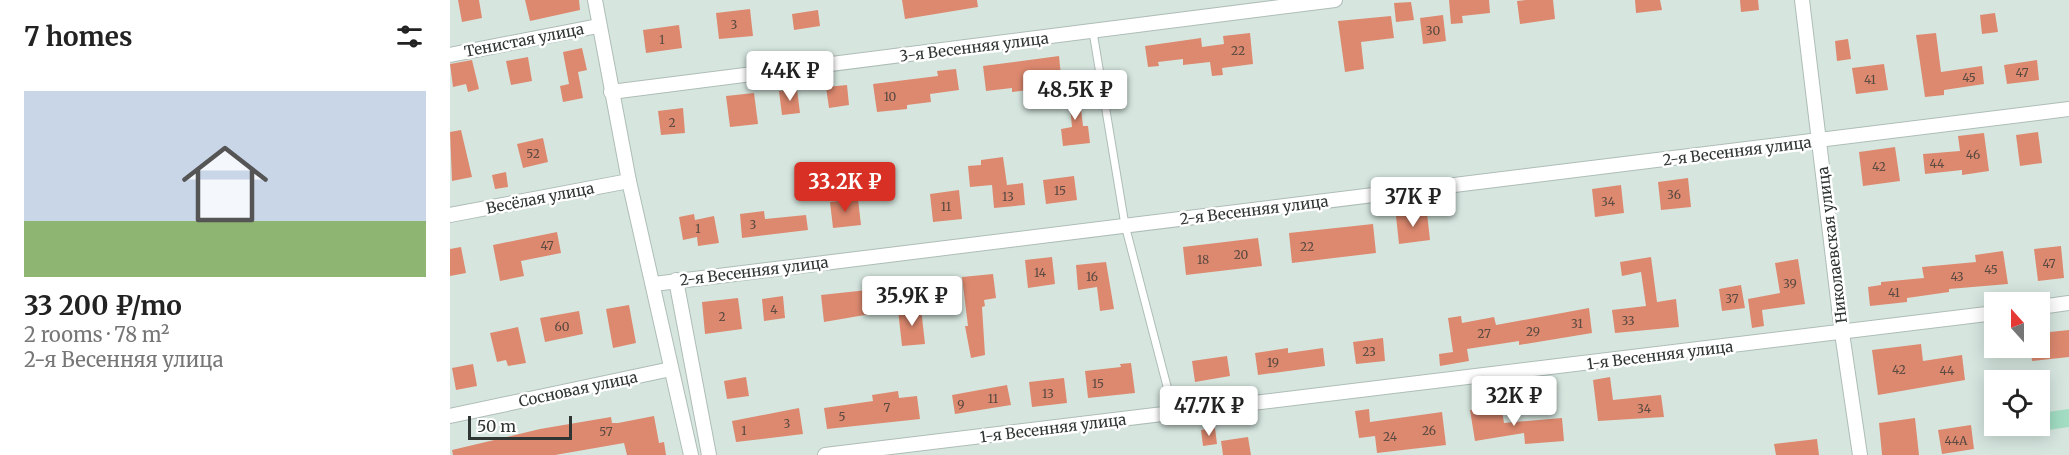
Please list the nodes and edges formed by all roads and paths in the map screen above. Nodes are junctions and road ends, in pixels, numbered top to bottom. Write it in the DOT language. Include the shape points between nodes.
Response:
graph roads {
  1 [pos="595,0"];
  2 [pos="1335,0"];
  3 [pos="1802,0"];
  4 [pos="598,26"];
  5 [pos="1093,32"];
  6 [pos="450,55"];
  7 [pos="611,92"];
  8 [pos="2069,109"];
  9 [pos="1820,140"];
  10 [pos="629,181"];
  11 [pos="450,215"];
  12 [pos="1125,225"];
  13 [pos="676,280"];
  14 [pos="654,284"];
  15 [pos="2069,303"];
  16 [pos="2050,306"];
  17 [pos="1984,314"];
  18 [pos="1842,333"];
  19 [pos="671,369"];
  20 [pos="1174,413"];
  21 [pos="450,416"];
  22 [pos="691,455"];
  23 [pos="709,455"];
  24 [pos="825,455"];
  25 [pos="1860,455"];
  1 -- 4 [label="street"];
  2 -- 5 [label="street, 3-я Весенняя улица"];
  3 -- 9 [label="street, Николаевская улица"];
  4 -- 6 [label="street, Тенистая улица"];
  4 -- 7 [label="street"];
  5 -- 7 [label="street, 3-я Весенняя улица"];
  5 -- 12 [label="lane"];
  7 -- 10 [label="street"];
  8 -- 9 [label="street, 2-я Весенняя улица"];
  9 -- 12 [label="street, 2-я Весенняя улица"];
  9 -- 18 [label="street, Николаевская улица"];
  10 -- 11 [label="street, Весёлая улица"];
  10 -- 14 [label="street"];
  12 -- 13 [label="street, 2-я Весенняя улица"];
  12 -- 20 [label="lane"];
  13 -- 14 [label="street, 2-я Весенняя улица"];
  13 -- 23 [label="street"];
  14 -- 19 [label="street"];
  15 -- 16 [label="street"];
  17 -- 18 [label="street, 1-я Весенняя улица"];
  18 -- 20 [label="street, 1-я Весенняя улица"];
  18 -- 25 [label="street, Николаевская улица"];
  19 -- 21 [label="street, Сосновая улица"];
  19 -- 22 [label="street"];
  20 -- 24 [label="street, 1-я Весенняя улица"];
}
